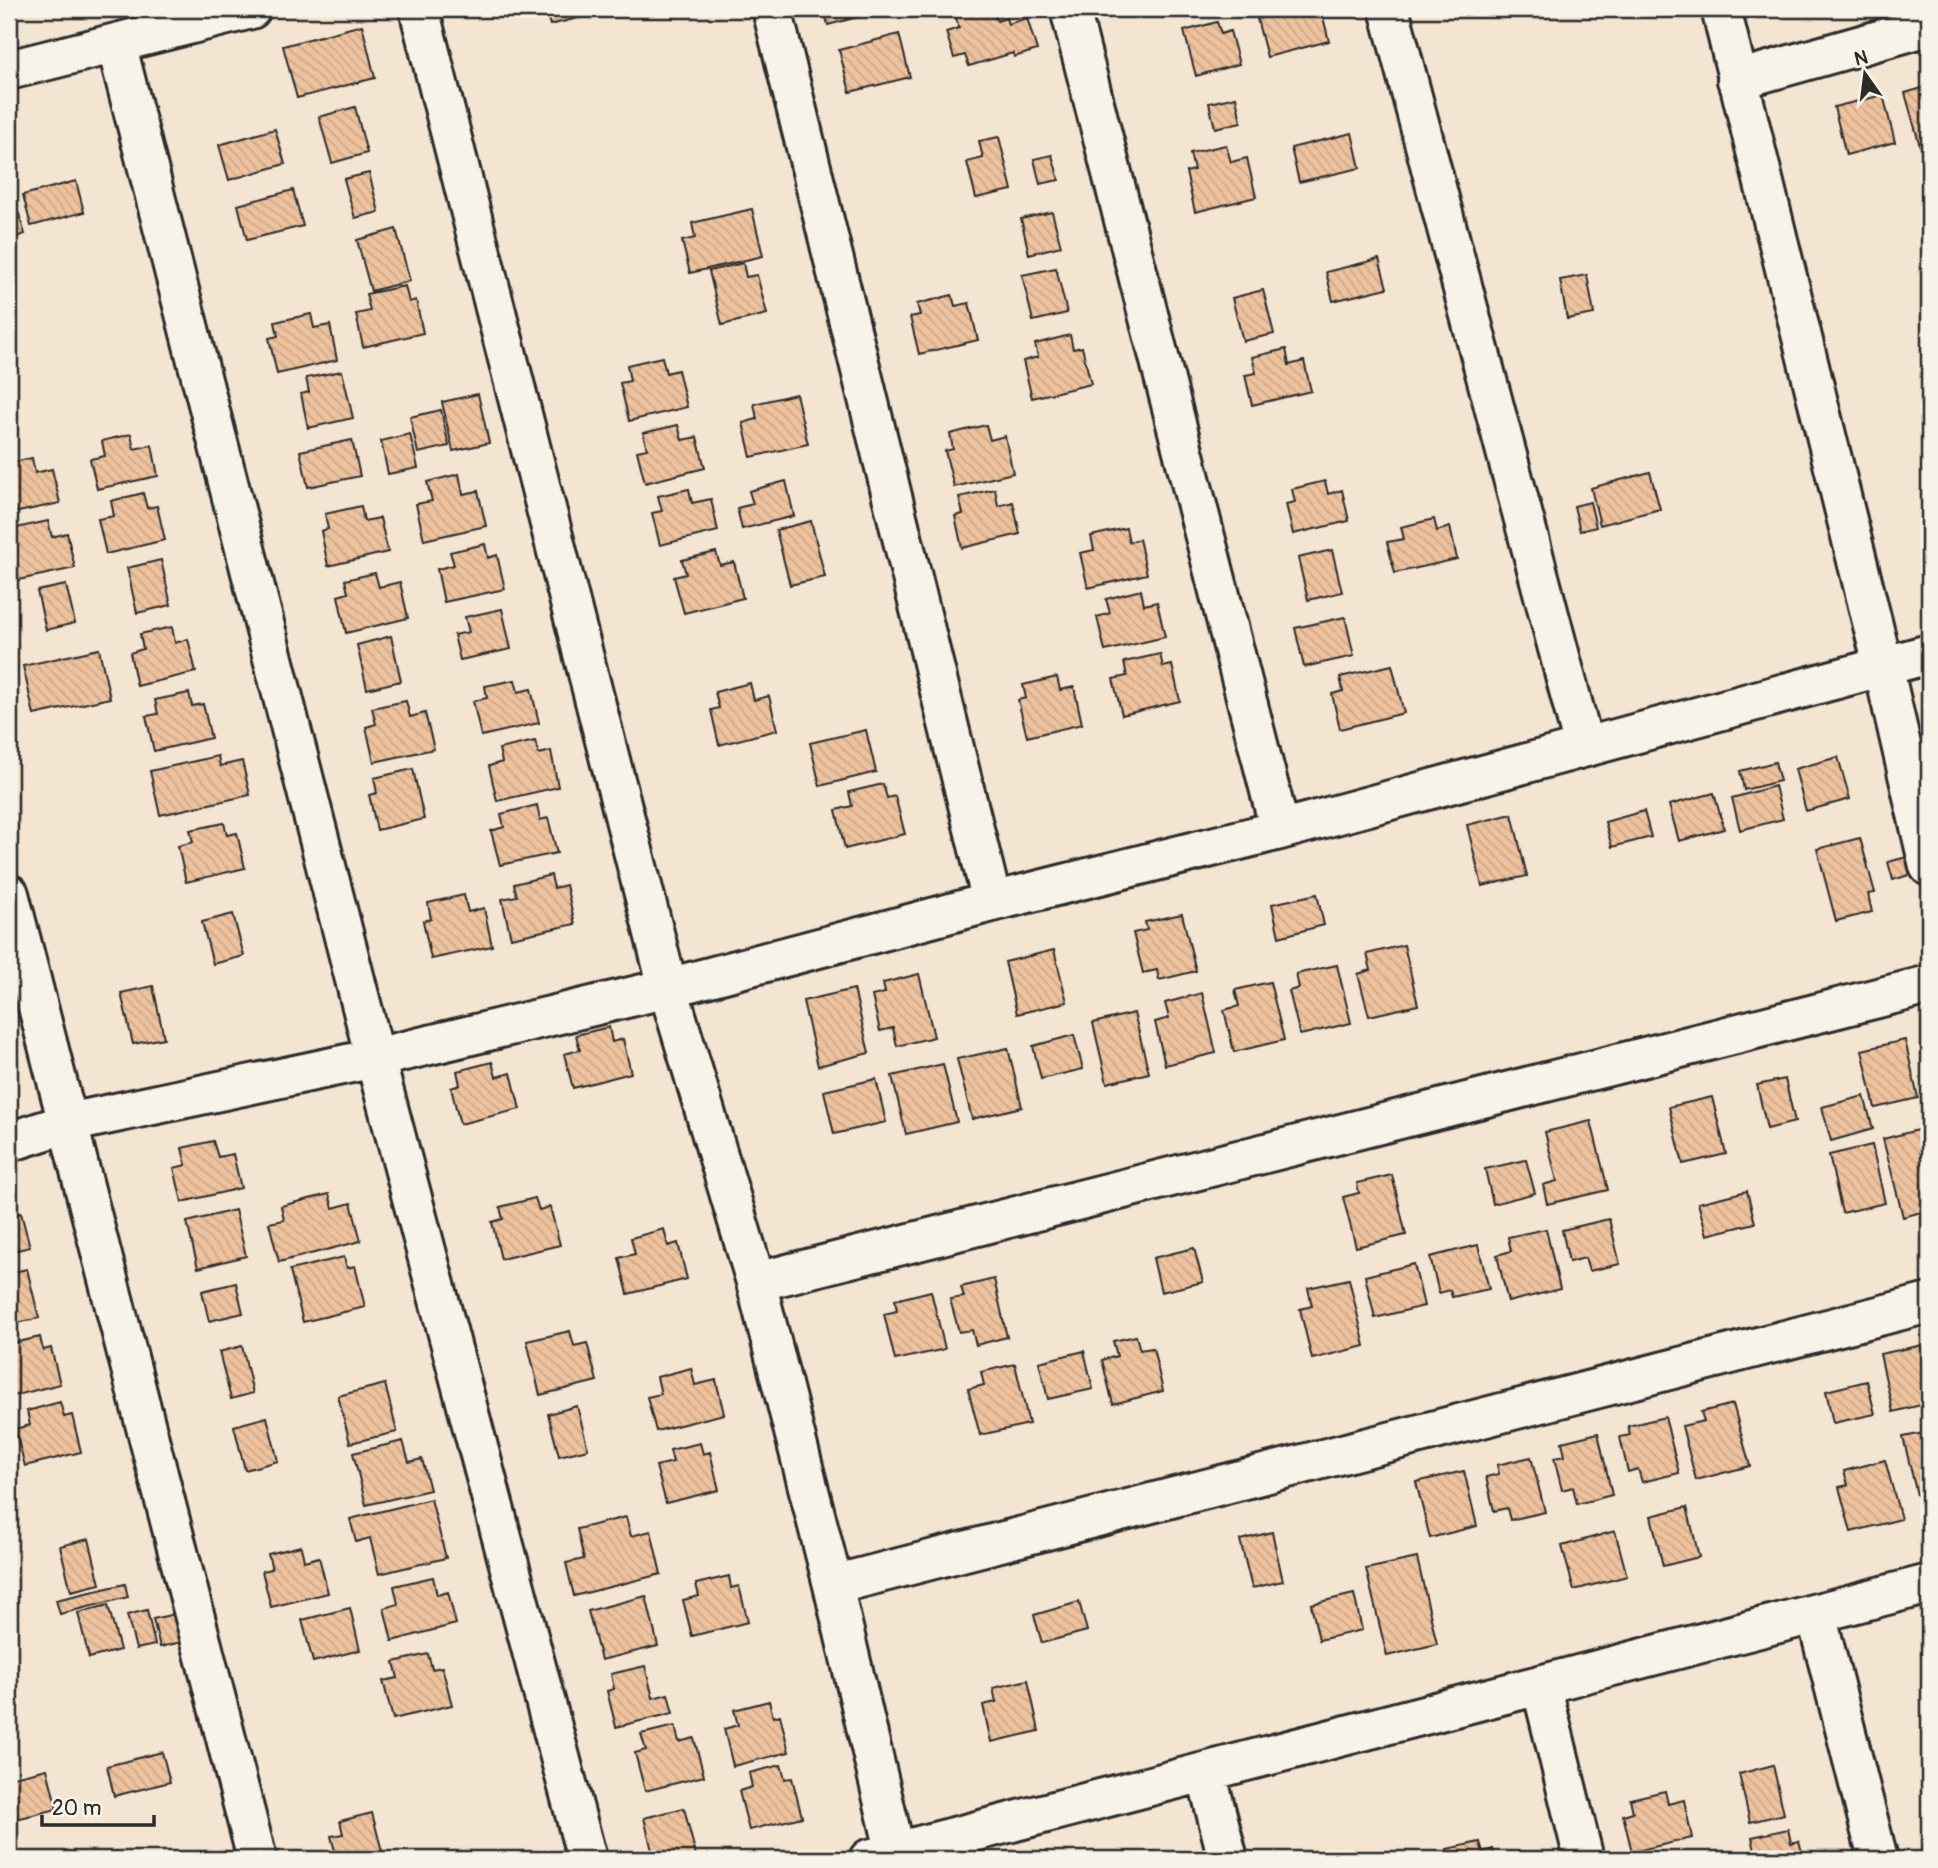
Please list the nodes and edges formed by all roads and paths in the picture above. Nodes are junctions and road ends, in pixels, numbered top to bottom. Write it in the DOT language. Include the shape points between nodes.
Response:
graph roads {
  1 [pos="251,9"];
  2 [pos="419,9"];
  3 [pos="772,9"];
  4 [pos="1070,9"];
  5 [pos="1389,9"];
  6 [pos="1721,9"];
  7 [pos="1929,26"];
  8 [pos="116,43"];
  9 [pos="9,70"];
  10 [pos="1737,80"];
  11 [pos="1929,654"];
  12 [pos="1883,666"];
  13 [pos="1584,747"];
  14 [pos="1280,830"];
  15 [pos="1929,866"];
  16 [pos="9,894"];
  17 [pos="992,902"];
  18 [pos="1929,985"];
  19 [pos="668,988"];
  20 [pos="375,1058"];
  21 [pos="68,1123"];
  22 [pos="9,1142"];
  23 [pos="756,1282"];
  24 [pos="1929,1303"];
  25 [pos="1929,1584"];
  26 [pos="833,1585"];
  27 [pos="1816,1614"];
  28 [pos="1541,1685"];
  29 [pos="1206,1772"];
  30 [pos="887,1857"];
  31 [pos="257,1859"];
  32 [pos="587,1859"];
  33 [pos="1228,1859"];
  34 [pos="1584,1859"];
  35 [pos="1878,1859"];
  1 -- 8 [label="street"];
  2 -- 19 [label="street"];
  3 -- 17 [label="street"];
  4 -- 14 [label="street"];
  5 -- 13 [label="street"];
  6 -- 10 [label="street"];
  7 -- 10 [label="street"];
  8 -- 9 [label="street"];
  8 -- 20 [label="street"];
  10 -- 12 [label="street"];
  11 -- 12 [label="street"];
  12 -- 13 [label="street"];
  12 -- 15 [label="street"];
  13 -- 14 [label="street"];
  14 -- 17 [label="street"];
  16 -- 21 [label="street"];
  17 -- 19 [label="street"];
  18 -- 23 [label="street"];
  19 -- 20 [label="street"];
  19 -- 23 [label="street"];
  20 -- 21 [label="street"];
  20 -- 32 [label="street"];
  21 -- 22 [label="street"];
  21 -- 31 [label="street"];
  23 -- 26 [label="street"];
  24 -- 26 [label="street"];
  25 -- 27 [label="street"];
  26 -- 30 [label="street"];
  27 -- 28 [label="street"];
  27 -- 35 [label="street"];
  28 -- 29 [label="street"];
  28 -- 34 [label="street"];
  29 -- 30 [label="street"];
  29 -- 33 [label="street"];
}
